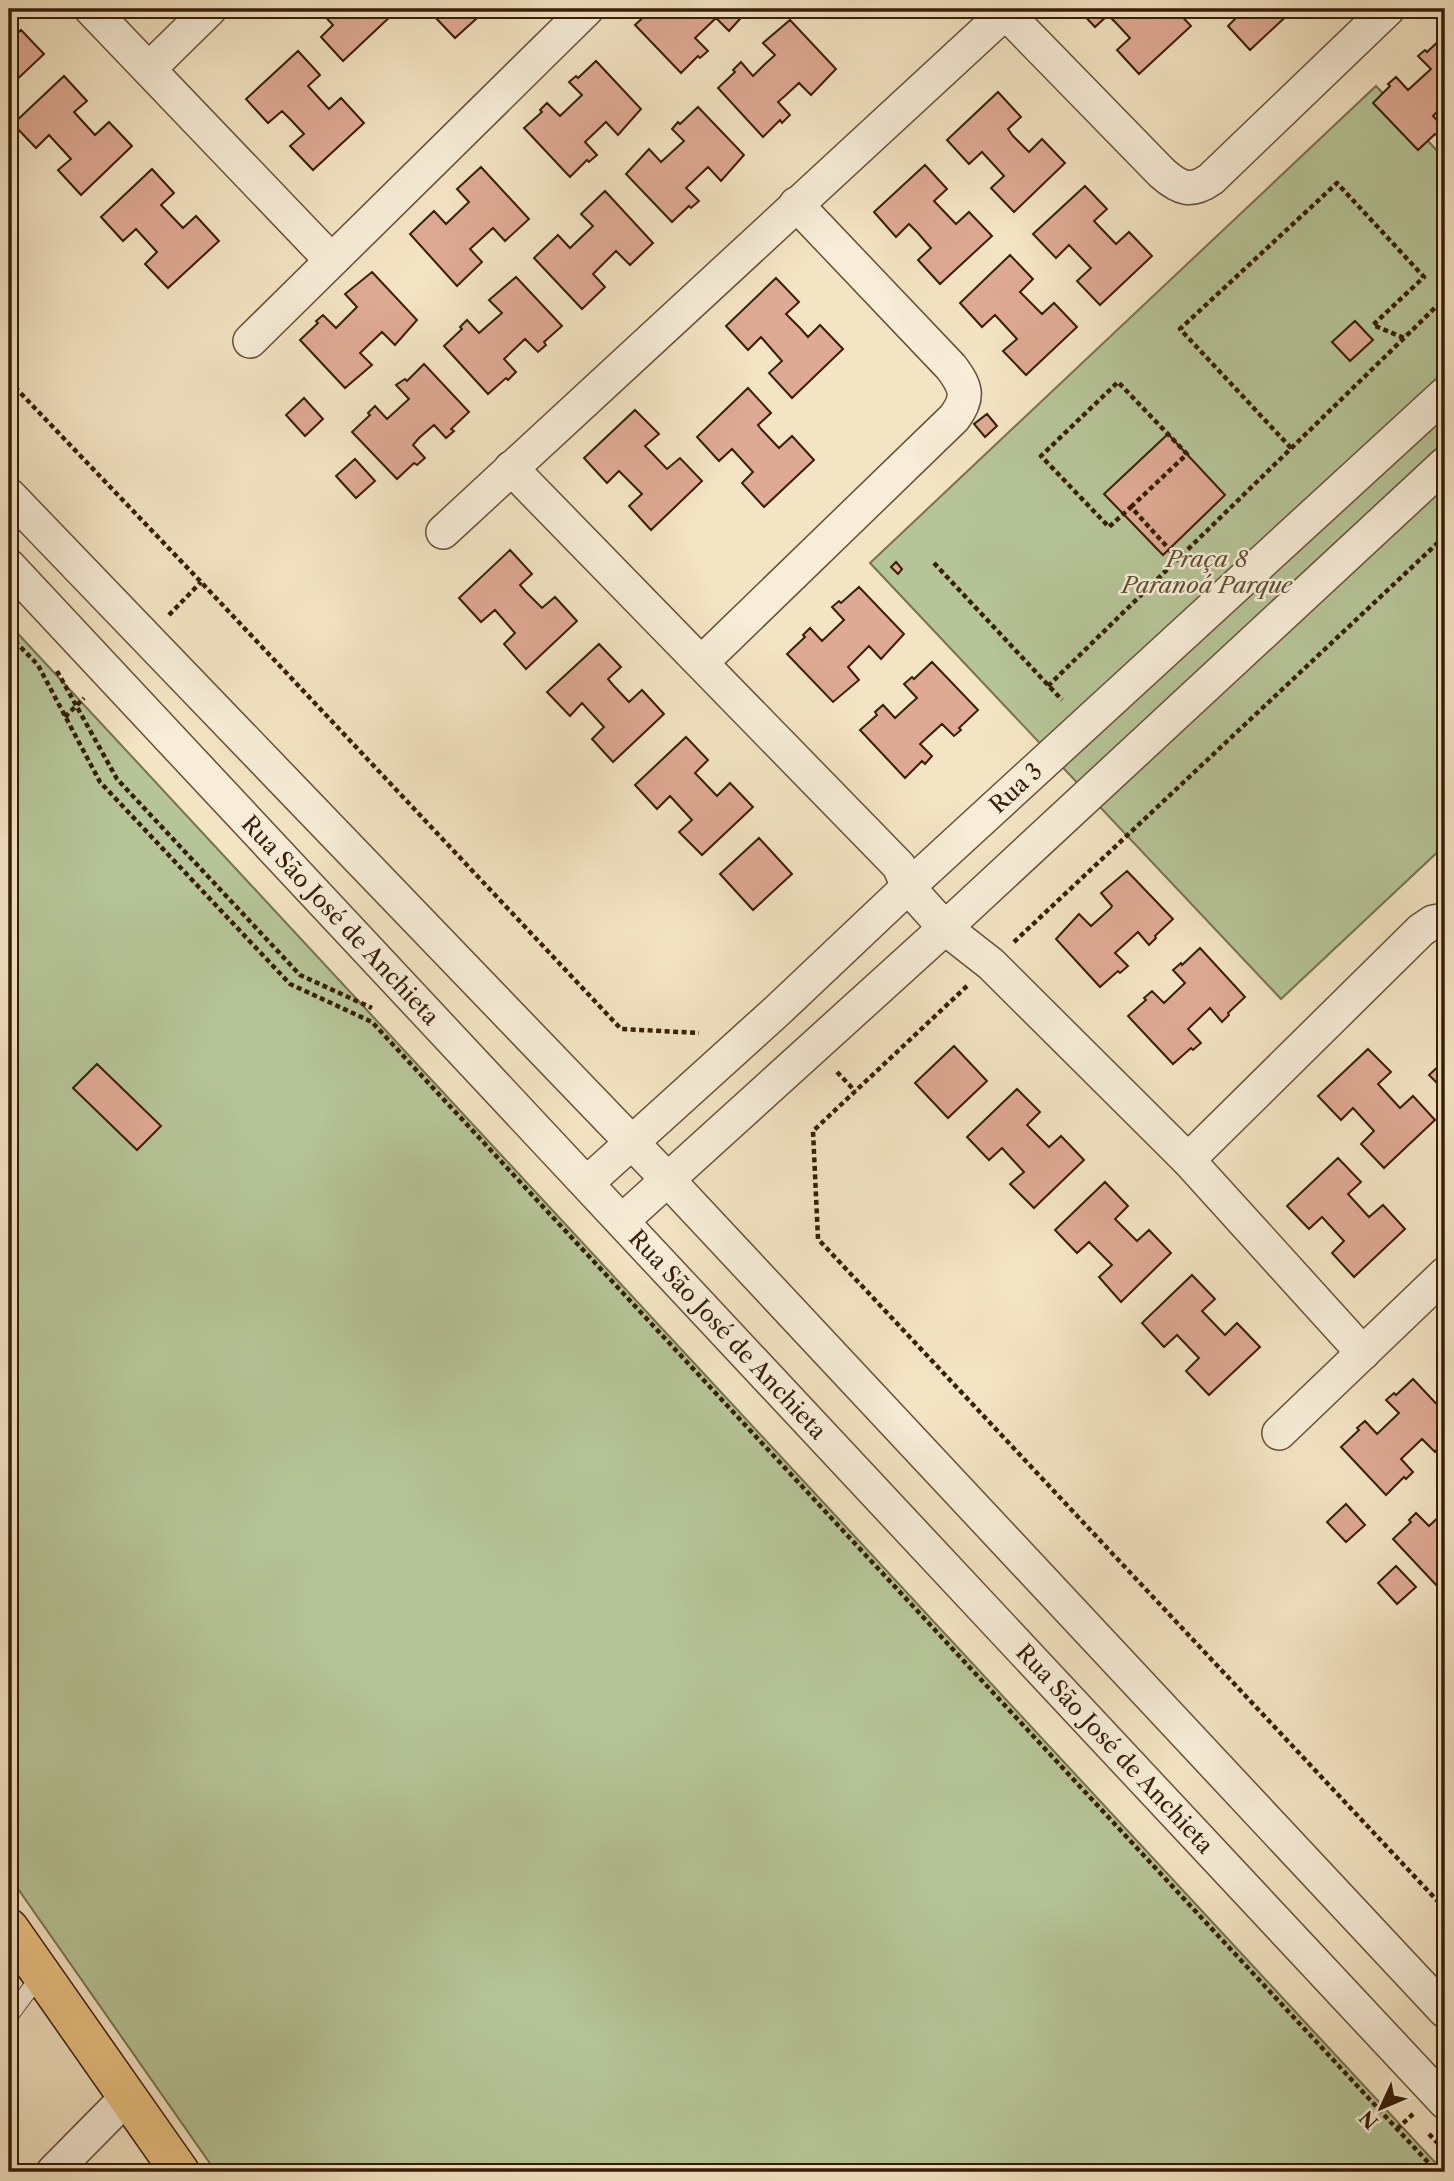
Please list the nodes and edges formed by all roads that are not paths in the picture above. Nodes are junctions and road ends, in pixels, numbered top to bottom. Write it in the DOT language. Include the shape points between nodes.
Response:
graph roads {
  1 [pos="91,9"];
  2 [pos="210,9"];
  3 [pos="587,9"];
  4 [pos="1388,9"];
  5 [pos="1007,11"];
  6 [pos="149,69"];
  7 [pos="796,204"];
  8 [pos="331,260"];
  9 [pos="250,341"];
  10 [pos="1445,394"];
  11 [pos="1445,464"];
  12 [pos="511,468"];
  13 [pos="9,495"];
  14 [pos="443,532"];
  15 [pos="9,566"];
  16 [pos="702,662"];
  17 [pos="908,887"];
  18 [pos="1445,920"];
  19 [pos="945,928"];
  20 [pos="630,1142"];
  21 [pos="1188,1160"];
  22 [pos="668,1180"];
  23 [pos="587,1183"];
  24 [pos="622,1220"];
  25 [pos="1445,1274"];
  26 [pos="1363,1353"];
  27 [pos="1279,1433"];
  28 [pos="9,1928"];
  29 [pos="41,1974"];
  30 [pos="1445,2011"];
  31 [pos="9,2017"];
  32 [pos="127,2096"];
  33 [pos="1445,2102"];
  34 [pos="53,2172"];
  35 [pos="180,2172"];
  1 -- 6 [label="street"];
  2 -- 6 [label="street"];
  3 -- 8 [label="street"];
  4 -- 5 [label="street" via="1211,179 1188,188 1174,184 1162,173"];
  5 -- 7 [label="street"];
  6 -- 8 [label="street"];
  7 -- 12 [label="street"];
  7 -- 16 [label="street" via="951,367 961,380 963,406"];
  8 -- 9 [label="street"];
  10 -- 17 [label="street, Rua 3"];
  11 -- 19 [label="street"];
  12 -- 14 [label="street"];
  12 -- 16 [label="street"];
  13 -- 20 [label="street"];
  15 -- 23 [label="street, Rua São José de Anchieta"];
  16 -- 17 [label="street" via="899,866"];
  17 -- 19 [label="street"];
  17 -- 20 [label="street, Rua 3"];
  18 -- 21 [label="street" via="1421,930"];
  19 -- 21 [label="street" via="991,964"];
  19 -- 22 [label="street"];
  20 -- 22 [label="street"];
  20 -- 23 [label="street, Rua 3"];
  21 -- 26 [label="street"];
  22 -- 24 [label="street"];
  22 -- 30 [label="street"];
  23 -- 24 [label="street, Rua São José de Anchieta"];
  24 -- 33 [label="street, Rua São José de Anchieta"];
  25 -- 26 [label="street"];
  26 -- 27 [label="street"];
  28 -- 29 [label="main road"];
  29 -- 31 [label="lane"];
  29 -- 32 [label="main road"];
  32 -- 34 [label="street"];
  32 -- 35 [label="main road"];
}
